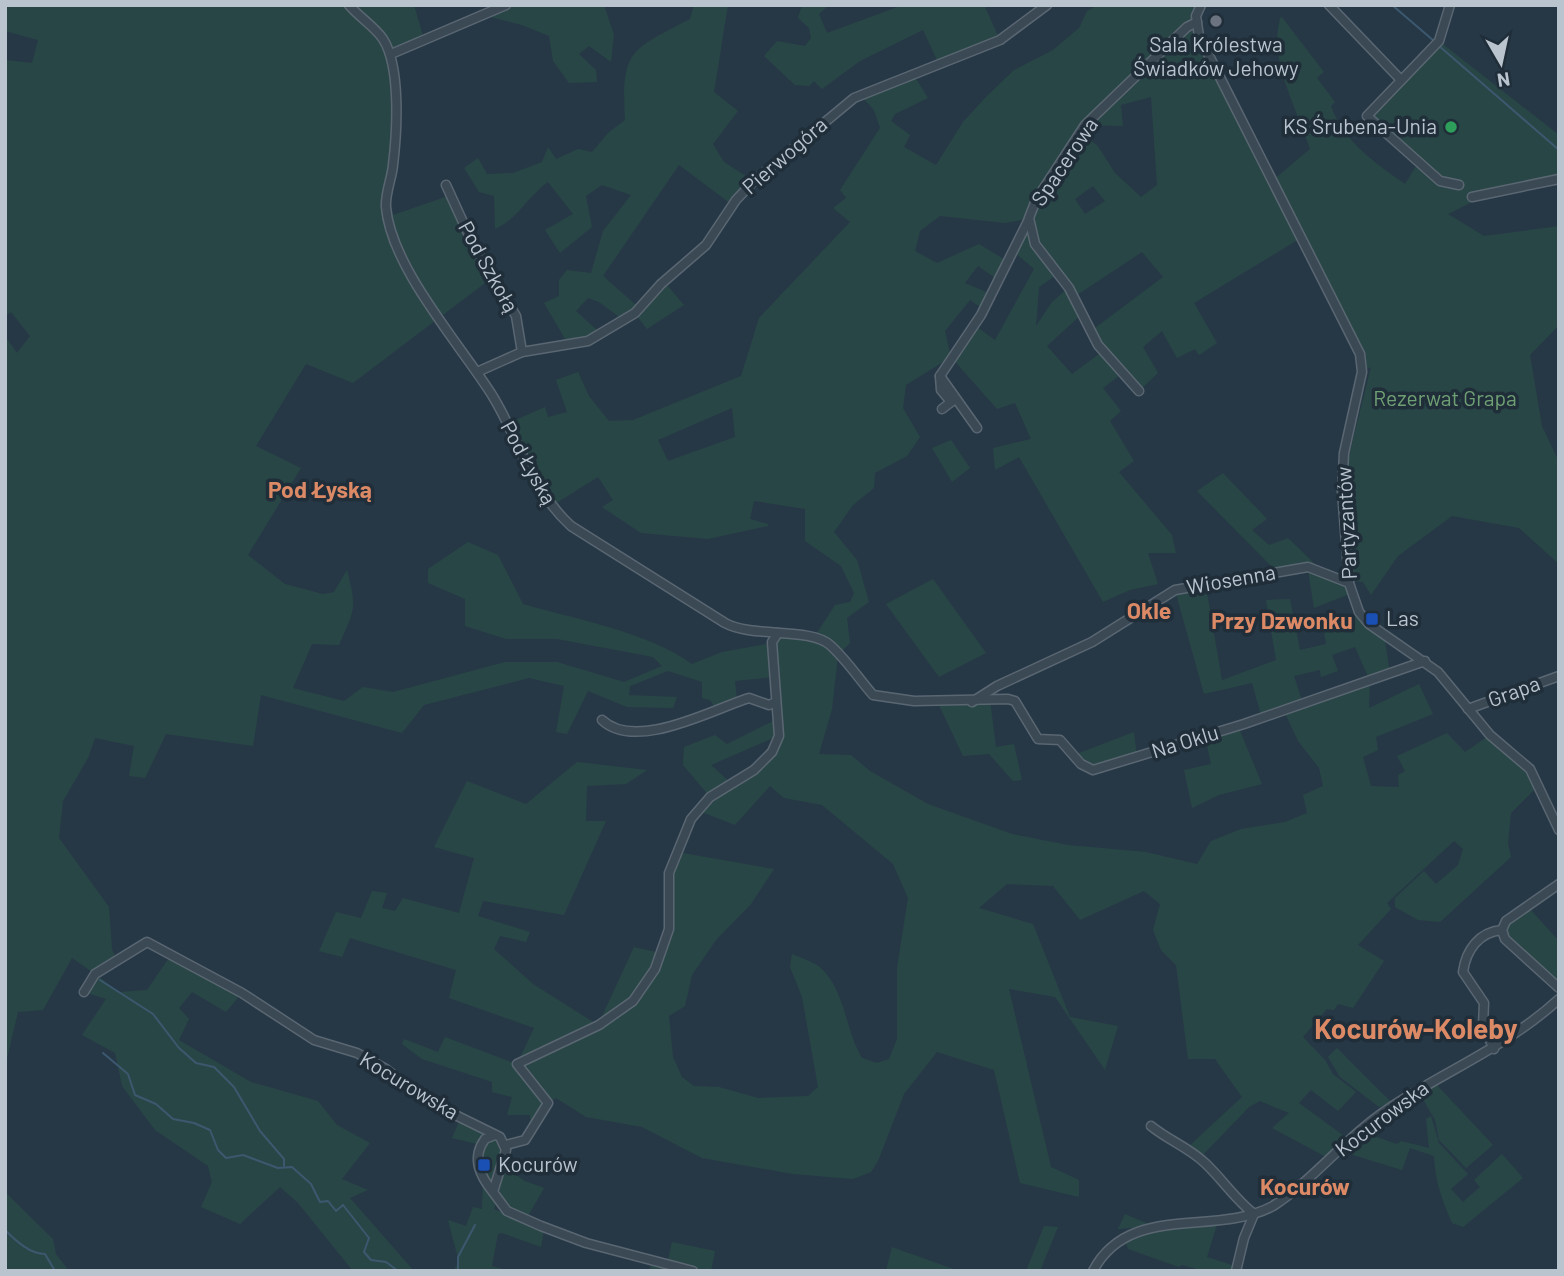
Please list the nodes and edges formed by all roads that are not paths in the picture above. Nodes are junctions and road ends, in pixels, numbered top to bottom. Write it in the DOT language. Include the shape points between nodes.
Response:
graph roads {
  1 [pos="349,5"];
  2 [pos="506,5"];
  3 [pos="1047,5"];
  4 [pos="1201,5"];
  5 [pos="1329,5"];
  6 [pos="1451,5"];
  7 [pos="1197,22"];
  8 [pos="391,54"];
  9 [pos="1401,80"];
  10 [pos="1559,179"];
  11 [pos="446,185"];
  12 [pos="1459,185"];
  13 [pos="1472,198"];
  14 [pos="1029,218"];
  15 [pos="522,352"];
  16 [pos="477,372"];
  17 [pos="1139,391"];
  18 [pos="954,400"];
  19 [pos="942,409"];
  20 [pos="977,429"];
  21 [pos="1349,583"];
  22 [pos="778,633"];
  23 [pos="1425,661"];
  24 [pos="1559,676"];
  25 [pos="776,702"];
  26 [pos="972,702"];
  27 [pos="1468,709"];
  28 [pos="602,720"];
  29 [pos="1559,830"];
  30 [pos="1559,884"];
  31 [pos="1502,930"];
  32 [pos="1559,988"];
  33 [pos="84,992"];
  34 [pos="1559,999"];
  35 [pos="1494,1049"];
  36 [pos="1151,1126"];
  37 [pos="495,1135"];
  38 [pos="506,1145"];
  39 [pos="493,1192"];
  40 [pos="1254,1214"];
  41 [pos="652,1261"];
  42 [pos="649,1271"];
  43 [pos="693,1271"];
  44 [pos="1093,1271"];
  45 [pos="1236,1271"];
  1 -- 8 [label="street" via="382,37"];
  2 -- 8 [label="street"];
  3 -- 15 [label="street, Pierwogóra" via="1000,40 854,99 836,111 754,181 706,245 615,327 587,341"];
  4 -- 7 [label="street"];
  5 -- 9 [label="street"];
  6 -- 9 [label="street" via="1439,41"];
  7 -- 14 [label="street, Spacerowa" via="1085,125"];
  7 -- 21 [label="street, Partyzantów" via="1199,36 1360,354 1362,372 1344,453 1342,491"];
  8 -- 16 [label="street, Pod Łyską" via="395,116 385,205 397,251"];
  9 -- 12 [label="street" via="1367,116 1440,181"];
  10 -- 13 [label="street"];
  11 -- 15 [label="street, Pod Szkołą" via="473,244 516,316"];
  14 -- 17 [label="street, Spacerowa" via="1035,244 1069,288 1098,345"];
  14 -- 18 [label="street, Spacerowa" via="981,315 940,376"];
  15 -- 16 [label="street, Pierwogóra"];
  16 -- 22 [label="street, Pod Łyską" via="537,488 571,526 734,628"];
  18 -- 19 [label="street"];
  18 -- 20 [label="street, Spacerowa"];
  21 -- 23 [label="street, Partyzantów" via="1362,617"];
  21 -- 26 [label="street, Wiosenna" via="1308,567 1175,590 1092,642"];
  22 -- 25 [label="street" via="772,642"];
  22 -- 26 [label="street, Pod Łyską" via="828,643 873,695"];
  23 -- 26 [label="street, Na Oklu" via="1093,770 1081,764 1060,740 1038,739 1015,701"];
  23 -- 27 [label="street, Partyzantów"];
  24 -- 27 [label="street, Grapa"];
  25 -- 28 [label="street" via="768,705 748,698 688,721 642,730 613,727"];
  25 -- 38 [label="street" via="780,724 772,752 744,778 710,797 691,819 676,850 669,873 669,929 655,970 633,1001 599,1025 517,1064 548,1103 525,1140"];
  27 -- 29 [label="street, Partyzantów" via="1530,769"];
  30 -- 31 [label="street" via="1509,918"];
  31 -- 32 [label="street" via="1505,939"];
  31 -- 35 [label="street" via="1475,942 1463,972 1484,1003 1483,1026"];
  33 -- 37 [label="street, Kocurowska" via="95,974 147,942 242,993 308,1037 368,1059 427,1101"];
  34 -- 35 [label="street, Kocurowska"];
  35 -- 40 [label="street, Kocurowska" via="1389,1109 1282,1200"];
  36 -- 40 [label="street" via="1188,1148 1235,1200"];
  37 -- 38 [label="street, Kocurowska"];
  37 -- 39 [label="street" via="485,1139 478,1155 478,1167"];
  38 -- 39 [label="street"];
  39 -- 41 [label="street" via="499,1210"];
  40 -- 44 [label="street, Kocurowska" via="1134,1232 1114,1243"];
  40 -- 45 [label="street"];
  41 -- 42 [label="street"];
  41 -- 43 [label="street"];
}
